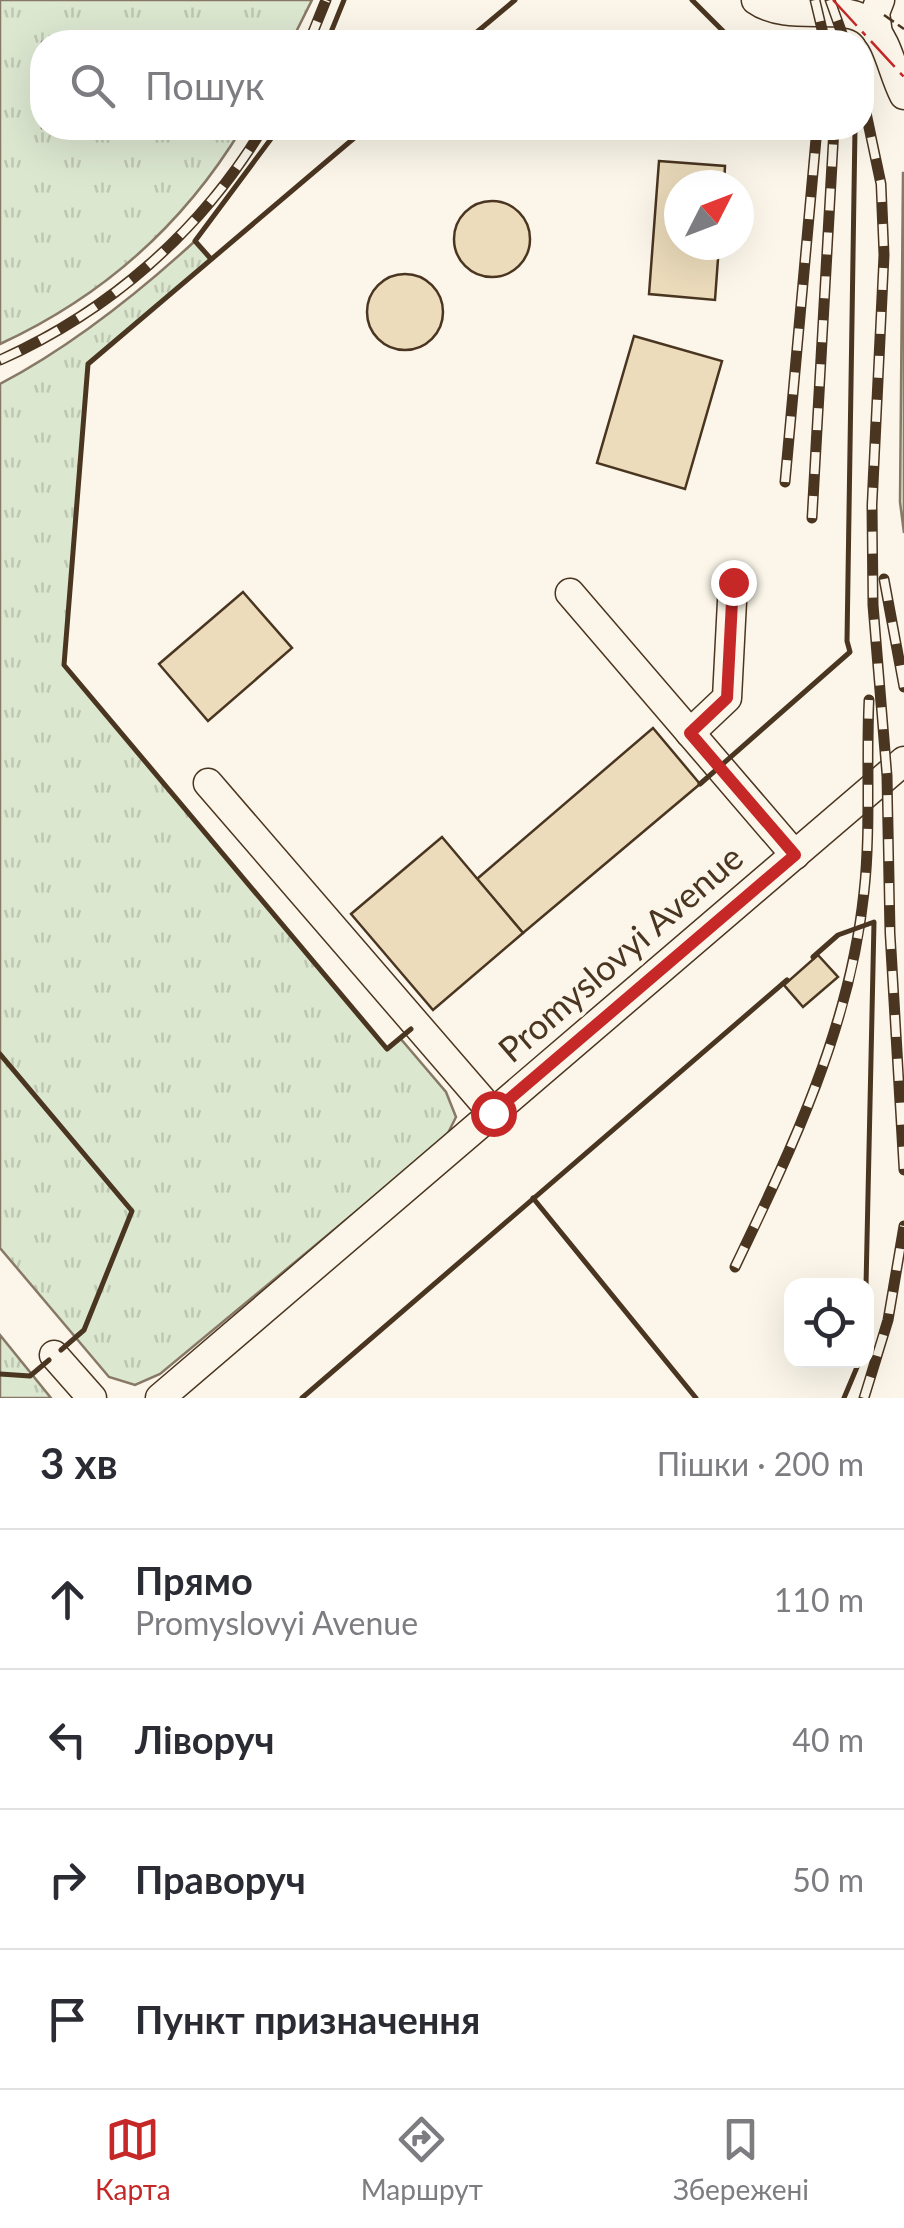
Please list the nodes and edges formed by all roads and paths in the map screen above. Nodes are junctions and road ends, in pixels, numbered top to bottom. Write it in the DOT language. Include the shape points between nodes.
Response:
graph roads {
  1 [pos="756,0"];
  2 [pos="880,0"];
  3 [pos="878,34"];
  4 [pos="904,95"];
  5 [pos="733,582"];
  6 [pos="570,592"];
  7 [pos="690,733"];
  8 [pos="904,761"];
  9 [pos="208,783"];
  10 [pos="795,855"];
  11 [pos="493,1113"];
  12 [pos="54,1355"];
  13 [pos="92,1398"];
  14 [pos="160,1398"];
  1 -- 3 [label="street" via="782,12 852,14"];
  2 -- 3 [label="street"];
  3 -- 4 [label="street"];
  5 -- 7 [label="street" via="727,698"];
  6 -- 7 [label="street"];
  7 -- 10 [label="street"];
  8 -- 10 [label="street, Promyslovyi Avenue"];
  9 -- 11 [label="street"];
  10 -- 11 [label="street, Promyslovyi Avenue"];
  11 -- 14 [label="street, Promyslovyi Avenue"];
  12 -- 13 [label="street"];
}
